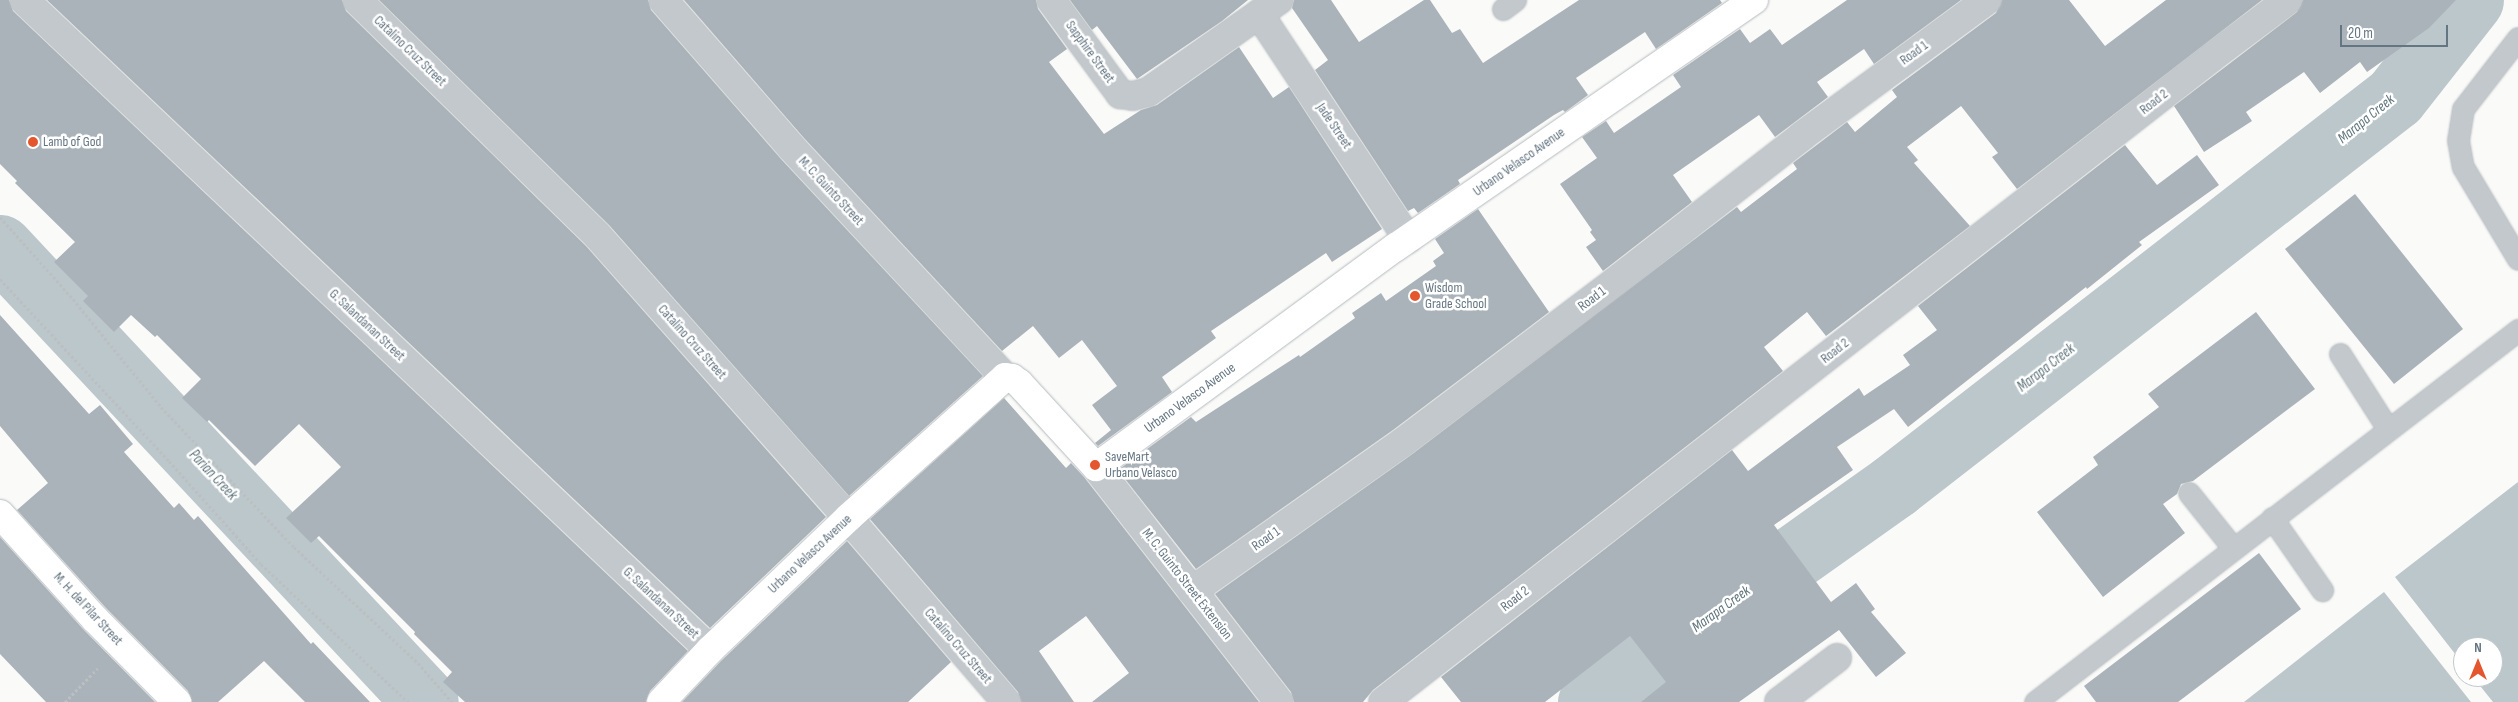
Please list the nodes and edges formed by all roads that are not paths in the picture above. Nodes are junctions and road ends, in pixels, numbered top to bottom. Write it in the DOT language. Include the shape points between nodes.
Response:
graph roads {
  1 [pos="24,0"];
  2 [pos="357,0"];
  3 [pos="663,0"];
  4 [pos="1051,0"];
  5 [pos="1754,0"];
  6 [pos="1987,0"];
  7 [pos="2288,0"];
  8 [pos="1269,7"];
  9 [pos="2518,38"];
  10 [pos="1133,96"];
  11 [pos="1408,239"];
  12 [pos="2518,259"];
  13 [pos="2518,330"];
  14 [pos="2340,354"];
  15 [pos="1005,377"];
  16 [pos="2388,429"];
  17 [pos="1096,467"];
  18 [pos="2189,493"];
  19 [pos="0,514"];
  20 [pos="848,518"];
  21 [pos="2272,518"];
  22 [pos="2233,548"];
  23 [pos="2322,590"];
  24 [pos="1192,591"];
  25 [pos="710,650"];
  26 [pos="1837,658"];
  27 [pos="177,702"];
  28 [pos="661,702"];
  29 [pos="1006,702"];
  30 [pos="1278,702"];
  31 [pos="1383,702"];
  32 [pos="1779,702"];
  33 [pos="2035,702"];
  1 -- 25 [label="street, G. Salandanan Street"];
  2 -- 20 [label="street, Catalino Cruz Street" via="597,235"];
  3 -- 15 [label="street, M. C. Guinto Street" via="792,148"];
  4 -- 10 [label="street, Sapphire Street" via="1120,94"];
  5 -- 11 [label="main road, Urbano Velasco Avenue"];
  6 -- 24 [label="street, Road 1" via="1802,136 1402,442"];
  7 -- 31 [label="street, Road 2"];
  8 -- 10 [label="street, Jade Street" via="1148,92"];
  8 -- 11 [label="street, Jade Street"];
  9 -- 12 [label="lane" via="2463,109 2458,140 2463,167"];
  11 -- 17 [label="main road, Urbano Velasco Avenue"];
  13 -- 16 [label="lane"];
  14 -- 16 [label="lane"];
  15 -- 17 [label="main road" via="1020,384"];
  15 -- 20 [label="main road, Urbano Velasco Avenue"];
  16 -- 21 [label="lane"];
  17 -- 24 [label="street, M. C. Guinto Street Extension"];
  18 -- 22 [label="lane"];
  19 -- 27 [label="main road, M. H. del Pilar Street" via="95,619"];
  20 -- 25 [label="main road, Urbano Velasco Avenue"];
  20 -- 29 [label="street, Catalino Cruz Street"];
  21 -- 22 [label="lane"];
  21 -- 23 [label="lane"];
  22 -- 33 [label="lane"];
  24 -- 30 [label="street, M. C. Guinto Street Extension"];
  25 -- 28 [label="main road, Urbano Velasco Avenue"];
  26 -- 32 [label="street"];
}
